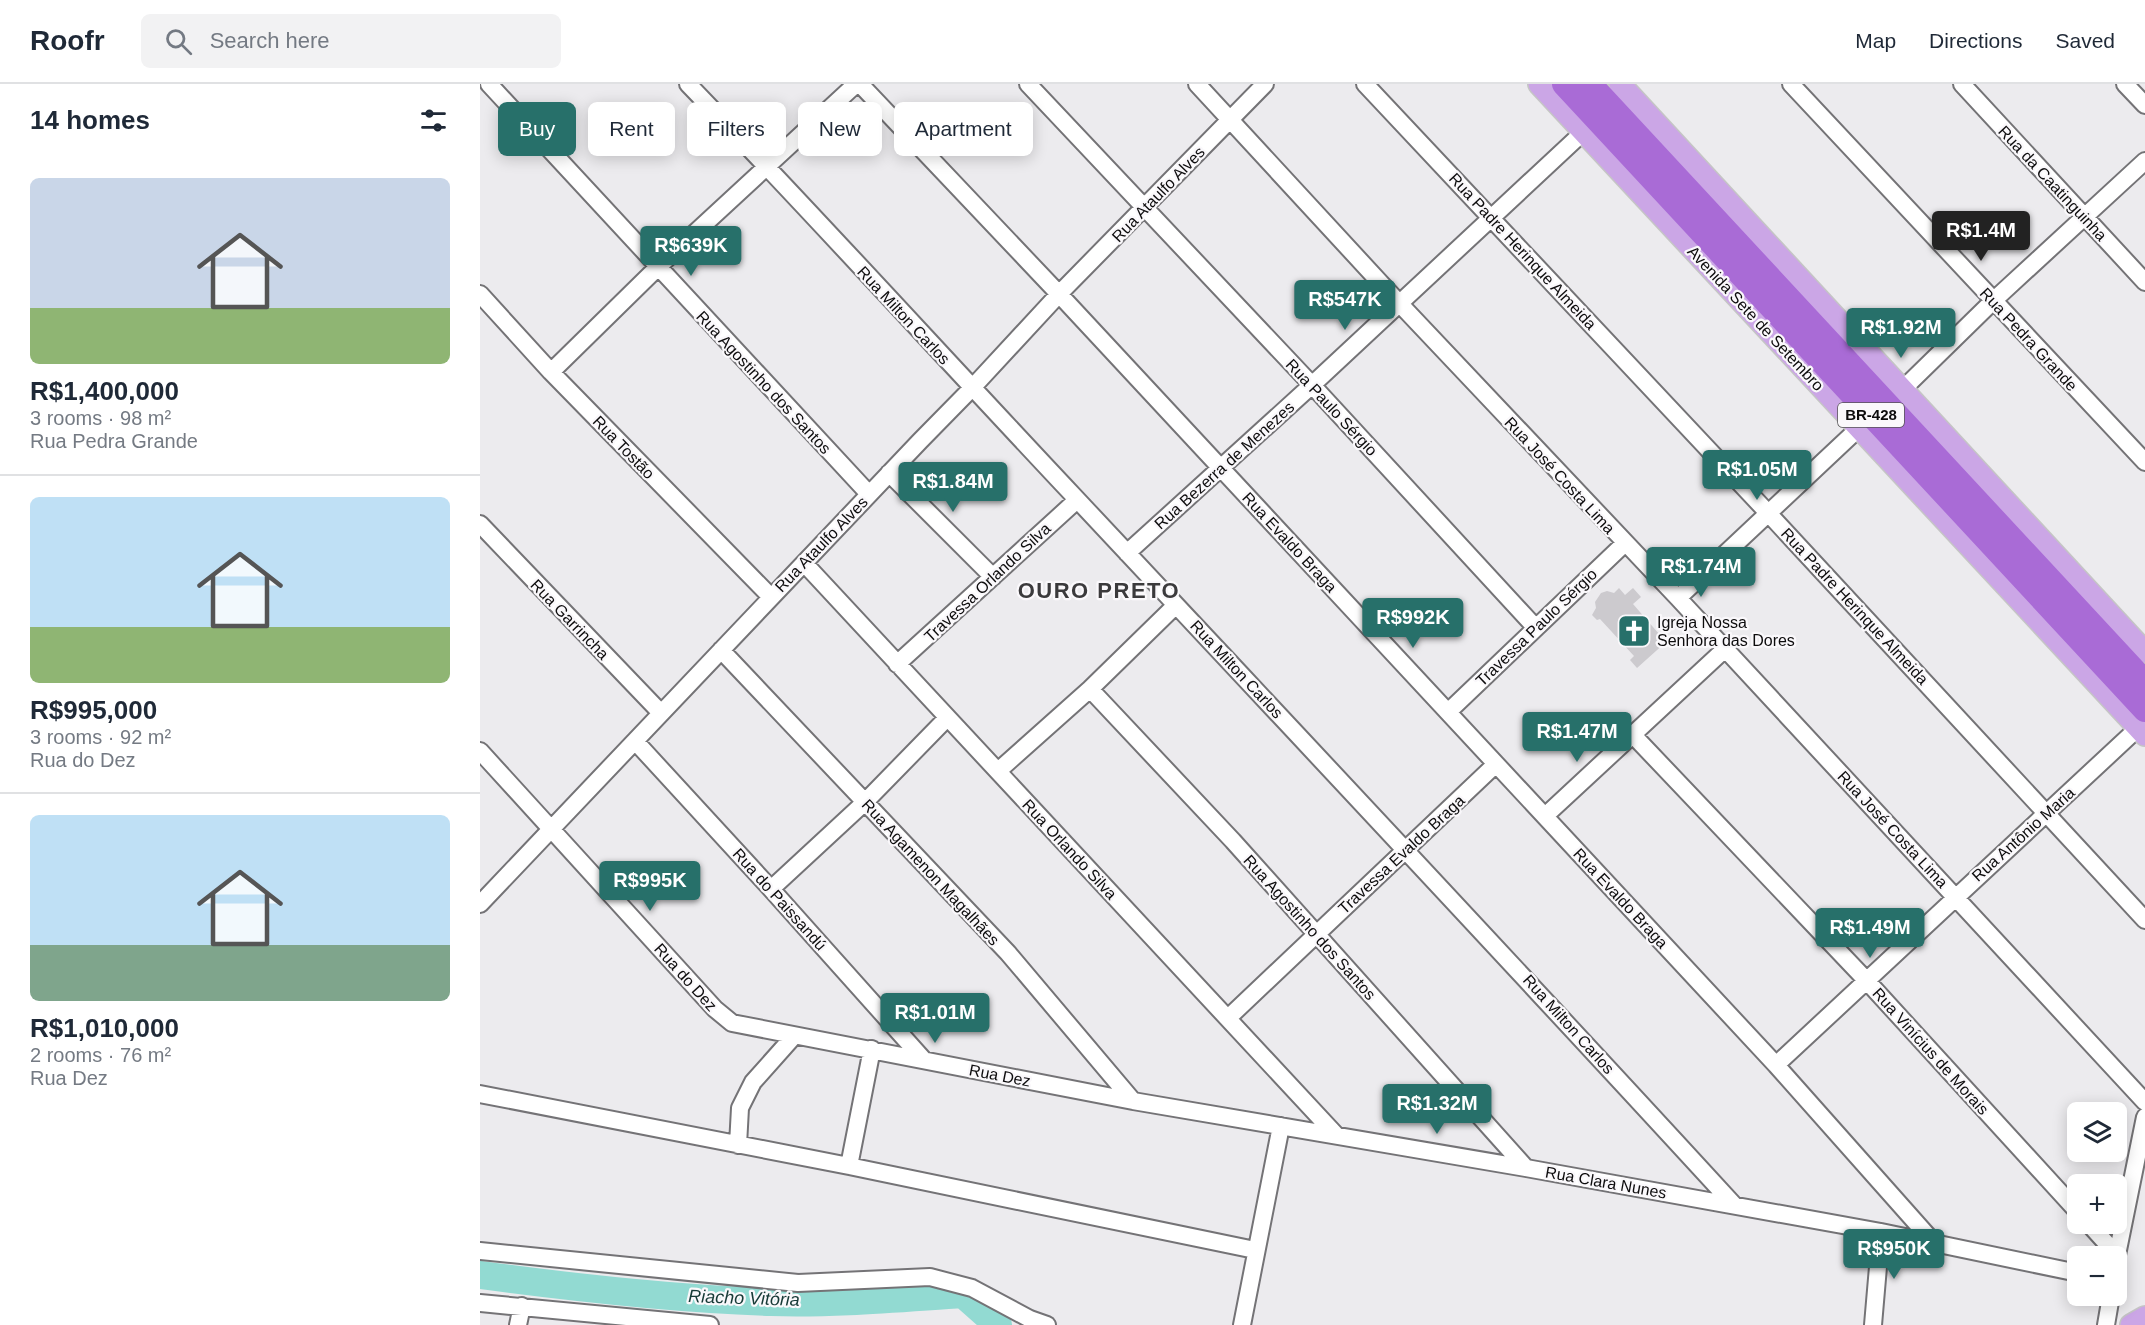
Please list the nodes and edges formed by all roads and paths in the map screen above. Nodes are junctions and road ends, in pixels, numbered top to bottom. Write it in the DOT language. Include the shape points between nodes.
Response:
graph roads {
  1 [pos="489,84"];
  2 [pos="688,84"];
  3 [pos="858,84"];
  4 [pos="1028,84"];
  5 [pos="1197,84"];
  6 [pos="1265,84"];
  7 [pos="1365,84"];
  8 [pos="1539,84"];
  9 [pos="1564,84"];
  10 [pos="1590,84"];
  11 [pos="1791,84"];
  12 [pos="1962,84"];
  13 [pos="2125,84"];
  14 [pos="1613,103"];
  15 [pos="2145,105"];
  16 [pos="1230,120"];
  17 [pos="2145,161"];
  18 [pos="768,167"];
  19 [pos="1144,208"];
  20 [pos="1492,217"];
  21 [pos="2085,217"];
  22 [pos="658,267"];
  23 [pos="2145,282"];
  24 [pos="480,294"];
  25 [pos="1059,294"];
  26 [pos="1993,301"];
  27 [pos="1399,303"];
  28 [pos="551,372"];
  29 [pos="1312,385"];
  30 [pos="972,388"];
  31 [pos="1903,389"];
  32 [pos="1858,428"];
  33 [pos="2145,462"];
  34 [pos="1221,468"];
  35 [pos="889,473"];
  36 [pos="869,494"];
  37 [pos="1077,500"];
  38 [pos="1769,514"];
  39 [pos="480,524"];
  40 [pos="1625,543"];
  41 [pos="1127,553"];
  42 [pos="804,563"];
  43 [pos="993,577"];
  44 [pos="771,597"];
  45 [pos="1678,598"];
  46 [pos="1176,605"];
  47 [pos="1535,627"];
  48 [pos="1725,649"];
  49 [pos="721,650"];
  50 [pos="2145,652"];
  51 [pos="897,664"];
  52 [pos="2145,682"];
  53 [pos="1090,688"];
  54 [pos="1448,712"];
  55 [pos="661,713"];
  56 [pos="947,718"];
  57 [pos="2143,724"];
  58 [pos="1634,735"];
  59 [pos="635,741"];
  60 [pos="480,751"];
  61 [pos="1496,764"];
  62 [pos="998,771"];
  63 [pos="865,801"];
  64 [pos="2047,812"];
  65 [pos="1545,816"];
  66 [pos="552,828"];
  67 [pos="1406,849"];
  68 [pos="771,889"];
  69 [pos="1955,896"];
  70 [pos="480,904"];
  71 [pos="2145,920"];
  72 [pos="1316,933"];
  73 [pos="1866,980"];
  74 [pos="1228,1018"];
  75 [pos="725,1019"];
  76 [pos="794,1036"];
  77 [pos="872,1049"];
  78 [pos="923,1059"];
  79 [pos="1776,1065"];
  80 [pos="480,1094"];
  81 [pos="1133,1101"];
  82 [pos="2145,1102"];
  83 [pos="2145,1117"];
  84 [pos="1281,1126"];
  85 [pos="1336,1135"];
  86 [pos="738,1145"];
  87 [pos="849,1166"];
  88 [pos="1526,1168"];
  89 [pos="2067,1200"];
  90 [pos="1734,1204"];
  91 [pos="1881,1232"];
  92 [pos="2097,1234"];
  93 [pos="1935,1244"];
  94 [pos="2107,1246"];
  95 [pos="2119,1246"];
  96 [pos="1256,1250"];
  97 [pos="480,1251"];
  98 [pos="2067,1271"];
  99 [pos="480,1303"];
  100 [pos="522,1306"];
  101 [pos="2109,1306"];
  102 [pos="2145,1317"];
  103 [pos="518,1325"];
  104 [pos="710,1325"];
  105 [pos="1047,1325"];
  106 [pos="1242,1325"];
  107 [pos="1873,1325"];
  108 [pos="2106,1325"];
  109 [pos="2131,1325"];
  1 -- 22 [label="street, Rua Agostinho dos Santos"];
  2 -- 18 [label="street, Rua Milton Carlos"];
  3 -- 18 [label="street"];
  3 -- 25 [label="street, Rua Evaldo Braga"];
  4 -- 19 [label="street, Rua Paulo Sérgio"];
  5 -- 16 [label="street, Rua José Costa Lima"];
  6 -- 16 [label="street, Rua Ataulfo Alves"];
  7 -- 20 [label="street, Rua Padre Herinque Almeida"];
  8 -- 14 [label="main road, Avenida Sete de Setembro"];
  9 -- 14 [label="highway, Avenida Sete de Setembro / BR-428"];
  10 -- 14 [label="highway, Avenida Sete de Setembro / BR-428"];
  11 -- 26 [label="street, Rua Pedra Grande"];
  12 -- 21 [label="street, Rua da Caatinguinha"];
  13 -- 15 [label="street"];
  14 -- 20 [label="street, Rua Bezerra de Menezes"];
  14 -- 31 [label="main road, Avenida Sete de Setembro"];
  14 -- 32 [label="main road, Avenida Sete de Setembro"];
  14 -- 52 [label="highway, Avenida Sete de Setembro / BR-428"];
  14 -- 57 [label="highway, Avenida Sete de Setembro / BR-428"];
  16 -- 19 [label="street, Rua Ataulfo Alves"];
  16 -- 27 [label="street, Rua José Costa Lima"];
  17 -- 21 [label="street"];
  18 -- 22 [label="street"];
  18 -- 30 [label="street, Rua Milton Carlos"];
  19 -- 25 [label="street, Rua Ataulfo Alves"];
  19 -- 29 [label="street, Rua Paulo Sérgio"];
  20 -- 27 [label="street, Rua Bezerra de Menezes"];
  20 -- 38 [label="street, Rua Padre Herinque Almeida"];
  21 -- 23 [label="street, Rua da Caatinguinha"];
  21 -- 26 [label="street"];
  22 -- 28 [label="street"];
  22 -- 36 [label="street, Rua Agostinho dos Santos"];
  24 -- 28 [label="street, Rua Tostão"];
  25 -- 30 [label="street, Rua Ataulfo Alves"];
  25 -- 34 [label="street, Rua Evaldo Braga"];
  26 -- 31 [label="street"];
  26 -- 33 [label="street, Rua Pedra Grande"];
  27 -- 29 [label="street, Rua Bezerra de Menezes"];
  27 -- 40 [label="street, Rua José Costa Lima"];
  28 -- 44 [label="street, Rua Tostão"];
  29 -- 34 [label="street, Rua Bezerra de Menezes"];
  29 -- 47 [label="street, Rua Paulo Sérgio"];
  30 -- 35 [label="street, Rua Ataulfo Alves"];
  30 -- 37 [label="street, Rua Milton Carlos"];
  31 -- 50 [label="main road, Avenida Sete de Setembro"];
  32 -- 38 [label="street"];
  32 -- 57 [label="main road, Avenida Sete de Setembro"];
  34 -- 41 [label="street, Rua Bezerra de Menezes"];
  34 -- 54 [label="street, Rua Evaldo Braga"];
  35 -- 36 [label="street, Rua Ataulfo Alves"];
  35 -- 43 [label="street"];
  36 -- 42 [label="street, Rua Ataulfo Alves"];
  37 -- 41 [label="street, Rua Milton Carlos"];
  37 -- 43 [label="street, Travessa Orlando Silva"];
  38 -- 45 [label="street"];
  38 -- 64 [label="street, Rua Padre Herinque Almeida"];
  39 -- 55 [label="street, Rua Garrincha"];
  40 -- 45 [label="street, Rua José Costa Lima"];
  40 -- 47 [label="street, Travessa Paulo Sérgio"];
  41 -- 46 [label="street, Rua Milton Carlos"];
  42 -- 44 [label="street, Rua Ataulfo Alves"];
  42 -- 51 [label="street, Rua Orlando Silva"];
  43 -- 51 [label="street, Travessa Orlando Silva"];
  44 -- 49 [label="street, Rua Ataulfo Alves"];
  45 -- 48 [label="street, Rua José Costa Lima"];
  46 -- 53 [label="street"];
  46 -- 67 [label="street, Rua Milton Carlos"];
  47 -- 54 [label="street, Travessa Paulo Sérgio"];
  48 -- 58 [label="street"];
  48 -- 69 [label="street, Rua José Costa Lima"];
  49 -- 55 [label="street, Rua Ataulfo Alves"];
  49 -- 63 [label="street, Rua Agamenon Magalhães"];
  51 -- 56 [label="street, Rua Orlando Silva"];
  53 -- 62 [label="street"];
  53 -- 72 [label="street, Rua Agostinho dos Santos"];
  54 -- 61 [label="street, Rua Evaldo Braga"];
  55 -- 59 [label="street, Rua Ataulfo Alves"];
  56 -- 62 [label="street, Rua Orlando Silva"];
  56 -- 63 [label="street"];
  57 -- 64 [label="street, Rua Antônio Maria"];
  58 -- 65 [label="street"];
  58 -- 73 [label="street, Rua Vinícius de Morais"];
  59 -- 66 [label="street, Rua Ataulfo Alves"];
  59 -- 68 [label="street, Rua do Paissandú"];
  60 -- 66 [label="street"];
  61 -- 65 [label="street, Rua Evaldo Braga"];
  61 -- 67 [label="street, Travessa Evaldo Braga"];
  62 -- 74 [label="street, Rua Orlando Silva"];
  63 -- 68 [label="street"];
  63 -- 81 [label="street, Rua Agamenon Magalhães" via="1008,953"];
  64 -- 69 [label="street, Rua Antônio Maria"];
  64 -- 71 [label="street, Rua Padre Herinque Almeida"];
  65 -- 79 [label="street, Rua Evaldo Braga"];
  66 -- 70 [label="street, Rua Ataulfo Alves"];
  66 -- 75 [label="street, Rua do Dez"];
  67 -- 72 [label="street, Travessa Evaldo Braga"];
  67 -- 90 [label="street, Rua Milton Carlos"];
  68 -- 78 [label="street, Rua do Paissandú"];
  69 -- 73 [label="street, Rua Antônio Maria"];
  69 -- 82 [label="street, Rua José Costa Lima"];
  72 -- 74 [label="street, Travessa Evaldo Braga"];
  72 -- 88 [label="street, Rua Agostinho dos Santos"];
  73 -- 79 [label="street, Rua Antônio Maria"];
  73 -- 89 [label="street, Rua Vinícius de Morais"];
  74 -- 85 [label="street, Rua Orlando Silva"];
  75 -- 76 [label="street, Rua Dez"];
  76 -- 77 [label="street, Rua Dez"];
  76 -- 86 [label="street" via="753,1082 740,1108"];
  77 -- 78 [label="street, Rua Dez"];
  77 -- 87 [label="street"];
  78 -- 81 [label="street, Rua Dez"];
  79 -- 93 [label="street, Rua Evaldo Braga"];
  80 -- 86 [label="street"];
  81 -- 84 [label="street, Rua Clara Nunes"];
  83 -- 95 [label="street"];
  84 -- 85 [label="street, Rua Clara Nunes"];
  84 -- 96 [label="street"];
  85 -- 88 [label="street, Rua Clara Nunes"];
  86 -- 87 [label="street"];
  87 -- 96 [label="street"];
  88 -- 90 [label="street, Rua Clara Nunes"];
  90 -- 91 [label="street, Rua Clara Nunes"];
  91 -- 93 [label="street, Rua Clara Nunes"];
  91 -- 107 [label="street"];
  92 -- 94 [label="street"];
  93 -- 98 [label="street, Rua Clara Nunes"];
  96 -- 106 [label="street"];
  97 -- 105 [label="street" via="798,1283 930,1278 972,1288"];
  99 -- 100 [label="street"];
  100 -- 103 [label="street"];
  100 -- 104 [label="street"];
  101 -- 108 [label="street"];
  102 -- 109 [label="main road"];
}
